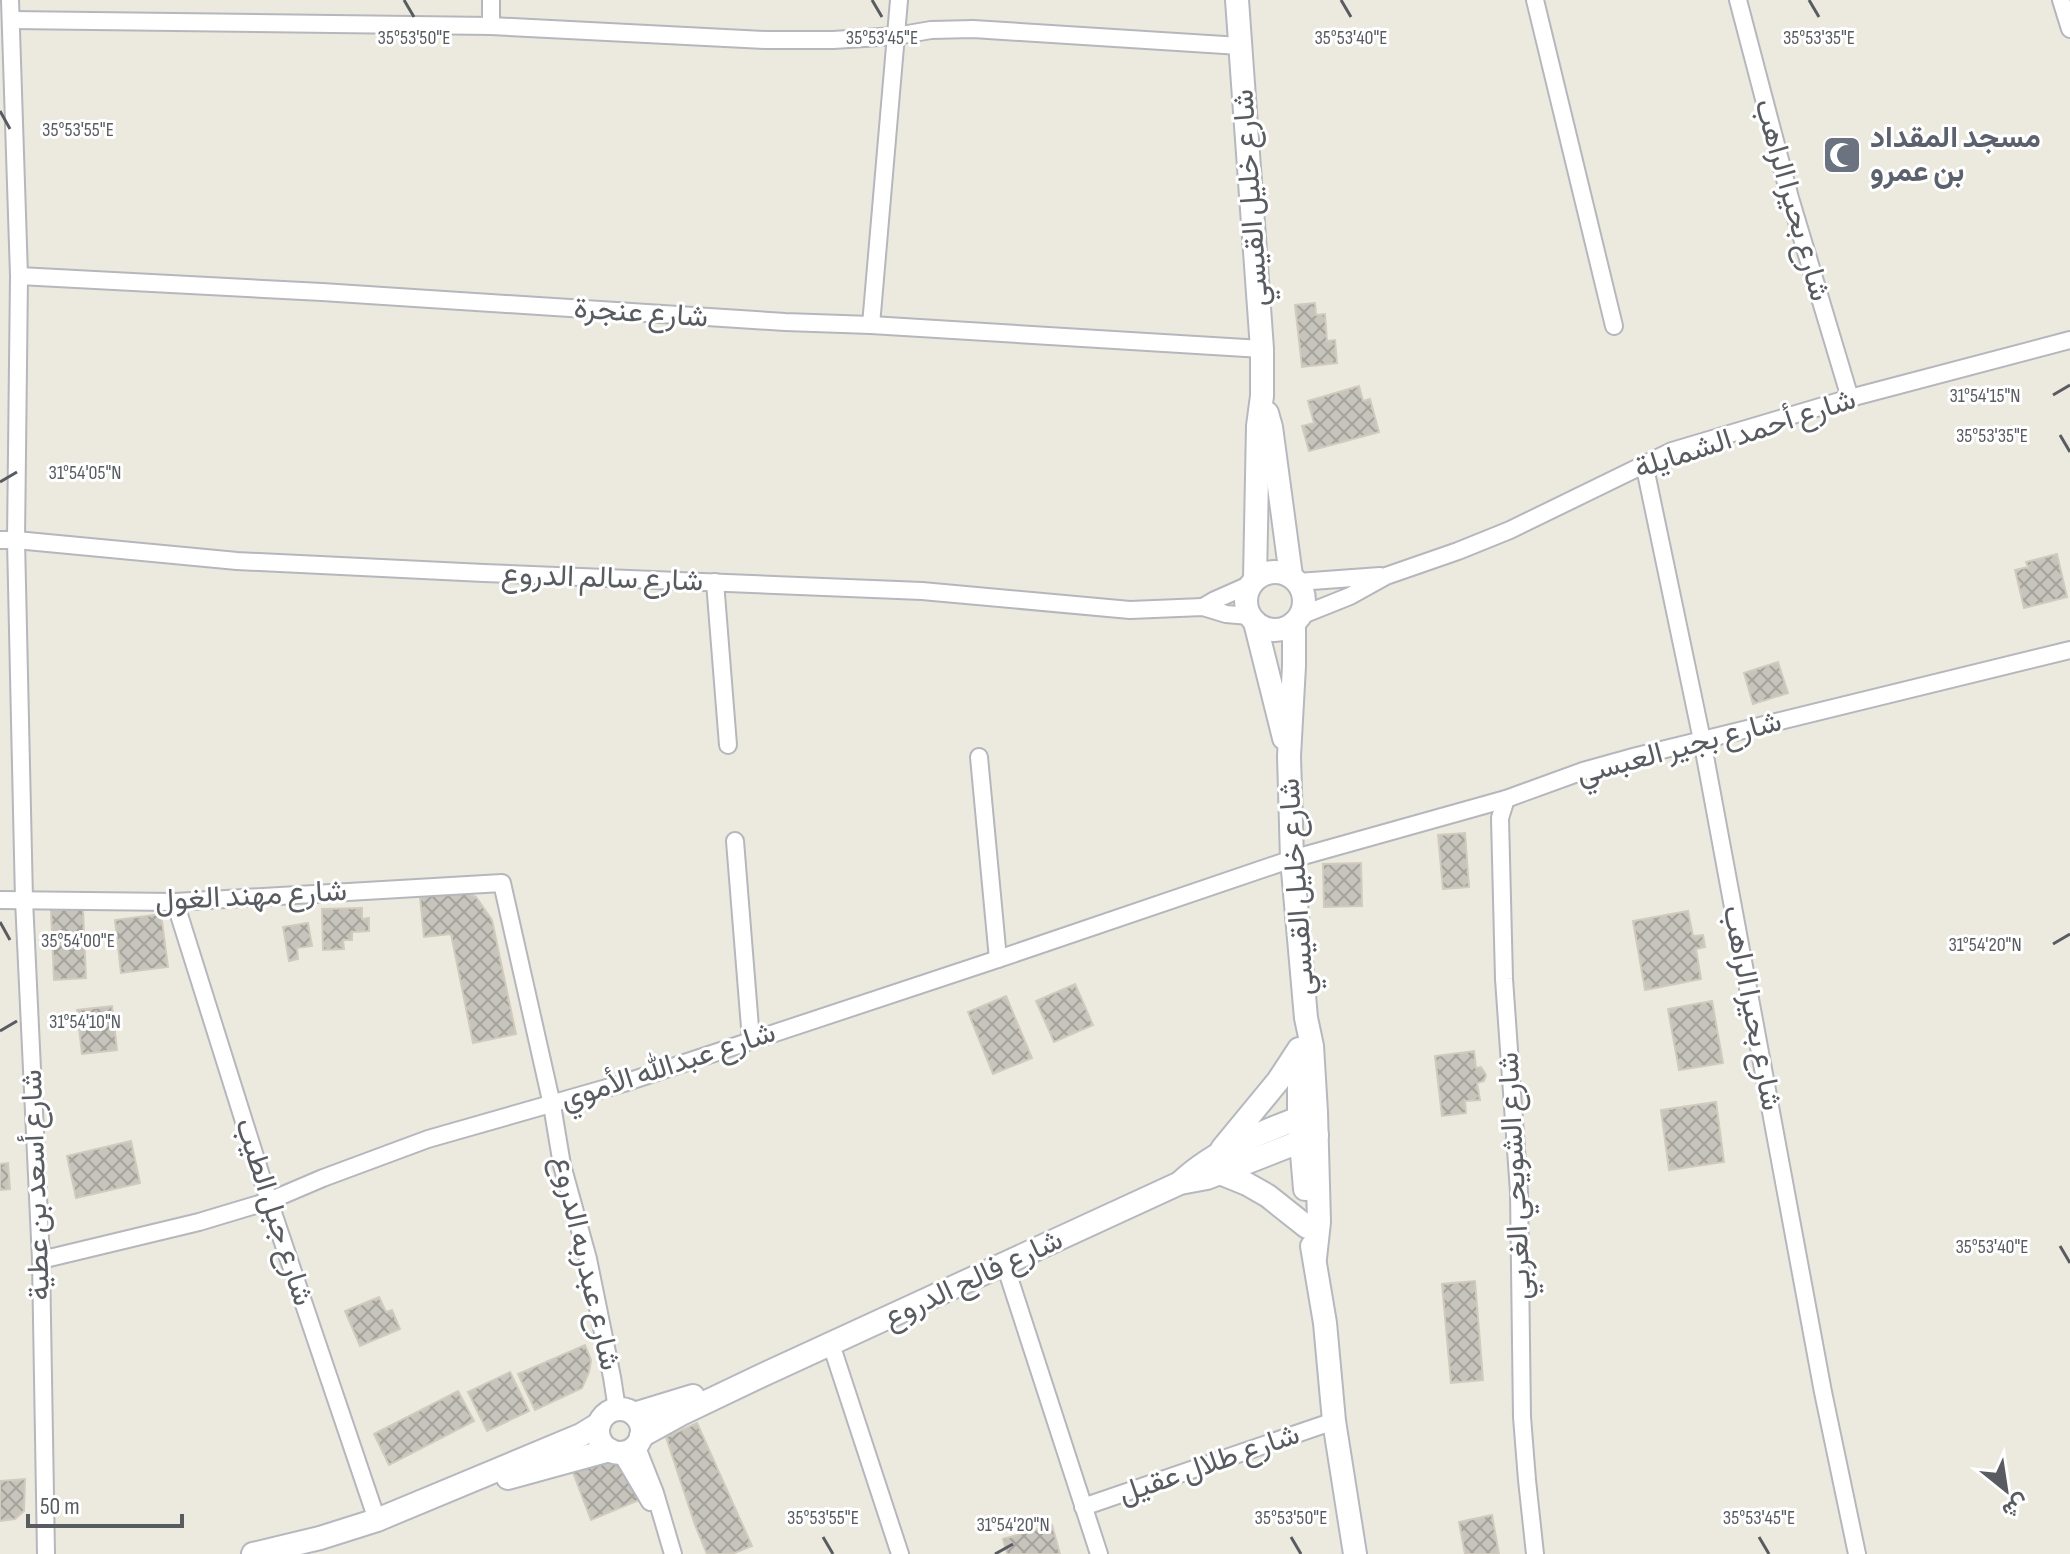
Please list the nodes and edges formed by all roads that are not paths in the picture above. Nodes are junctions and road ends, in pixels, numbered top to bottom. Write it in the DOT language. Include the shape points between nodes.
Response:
graph roads {
  1 [pos="10,0"];
  2 [pos="491,0"];
  3 [pos="899,0"];
  4 [pos="1237,0"];
  5 [pos="1535,0"];
  6 [pos="1738,0"];
  7 [pos="2061,0"];
  8 [pos="11,20"];
  9 [pos="491,26"];
  10 [pos="2070,29"];
  11 [pos="896,36"];
  12 [pos="1240,46"];
  13 [pos="19,276"];
  14 [pos="871,325"];
  15 [pos="1614,326"];
  16 [pos="2070,340"];
  17 [pos="1262,349"];
  18 [pos="1262,396"];
  19 [pos="1850,398"];
  20 [pos="1644,463"];
  21 [pos="8,540"];
  22 [pos="1386,576"];
  23 [pos="1294,579"];
  24 [pos="715,582"];
  25 [pos="1252,582"];
  26 [pos="1203,607"];
  27 [pos="1252,619"];
  28 [pos="1297,620"];
  29 [pos="2070,650"];
  30 [pos="1702,740"];
  31 [pos="728,745"];
  32 [pos="1289,756"];
  33 [pos="979,757"];
  34 [pos="1506,799"];
  35 [pos="735,841"];
  36 [pos="1292,859"];
  37 [pos="502,883"];
  38 [pos="0,900"];
  39 [pos="24,900"];
  40 [pos="175,902"];
  41 [pos="998,959"];
  42 [pos="1306,1018"];
  43 [pos="751,1040"];
  44 [pos="1299,1049"];
  45 [pos="552,1105"];
  46 [pos="1308,1126"];
  47 [pos="1218,1165"];
  48 [pos="269,1201"];
  49 [pos="1307,1227"];
  50 [pos="1315,1258"];
  51 [pos="41,1260"];
  52 [pos="1005,1265"];
  53 [pos="831,1344"];
  54 [pos="767,1373"];
  55 [pos="626,1412"];
  56 [pos="1334,1421"];
  57 [pos="599,1424"];
  58 [pos="627,1446"];
  59 [pos="448,1491"];
  60 [pos="1083,1507"];
  61 [pos="377,1520"];
  62 [pos="323,1546"];
  63 [pos="46,1554"];
  64 [pos="253,1554"];
  65 [pos="673,1554"];
  66 [pos="900,1554"];
  67 [pos="1099,1554"];
  68 [pos="1355,1554"];
  69 [pos="1535,1554"];
  70 [pos="1857,1554"];
  1 -- 8 [label="street, شارع أسعد بن عطية"];
  2 -- 9 [label="street"];
  3 -- 11 [label="street"];
  4 -- 12 [label="street, شارع خليل القيسي"];
  5 -- 15 [label="street"];
  6 -- 19 [label="street, شارع بحيرا الراهب"];
  7 -- 10 [label="street"];
  8 -- 9 [label="street"];
  8 -- 13 [label="street, شارع أسعد بن عطية"];
  9 -- 11 [label="street" via="766,40"];
  11 -- 12 [label="street" via="973,29"];
  11 -- 14 [label="street"];
  12 -- 17 [label="street, شارع خليل القيسي"];
  13 -- 14 [label="street, شارع عنجرة"];
  13 -- 21 [label="street, شارع أسعد بن عطية"];
  14 -- 17 [label="street, شارع عنجرة"];
  16 -- 19 [label="street, شارع أحمد الشمايلة"];
  17 -- 18 [label="street, شارع خليل القيسي"];
  18 -- 23 [label="street, شارع خليل القيسي"];
  18 -- 25 [label="street, شارع خليل القيسي"];
  19 -- 20 [label="street, شارع أحمد الشمايلة"];
  20 -- 22 [label="street, شارع أحمد الشمايلة" via="1510,530"];
  20 -- 30 [label="street, شارع بحيرا الراهب"];
  21 -- 24 [label="street, شارع سالم الدروع" via="237,561"];
  21 -- 39 [label="street, شارع أسعد بن عطية"];
  22 -- 23 [label="street, شارع أحمد الشمايلة"];
  22 -- 28 [label="street, شارع أحمد الشمايلة"];
  23 -- 25 [label="street" via="1275,571"];
  23 -- 28 [label="street" via="1305,599"];
  24 -- 26 [label="street, شارع سالم الدروع" via="922,591 1130,610"];
  24 -- 31 [label="street"];
  25 -- 26 [label="street, شارع سالم الدروع"];
  25 -- 27 [label="street" via="1245,601"];
  26 -- 27 [label="street, شارع سالم الدروع"];
  27 -- 28 [label="street" via="1268,630"];
  27 -- 32 [label="street, شارع خليل القيسي"];
  28 -- 32 [label="street, شارع خليل القيسي"];
  29 -- 30 [label="street, شارع بجير العبسي"];
  30 -- 34 [label="street, شارع بجير العبسي" via="1583,771"];
  30 -- 70 [label="street, شارع بحيرا الراهب"];
  32 -- 36 [label="street, شارع خليل القيسي"];
  33 -- 41 [label="street"];
  34 -- 36 [label="street, شارع بجير العبسي"];
  34 -- 69 [label="street, شارع الشويحي الغربي" via="1500,818 1503,964 1519,1192 1522,1417"];
  35 -- 43 [label="street"];
  36 -- 41 [label="street, شارع عبدالله الأموي"];
  36 -- 42 [label="street, شارع خليل القيسي"];
  37 -- 40 [label="street, شارع مهند الغول"];
  37 -- 45 [label="street, شارع عبدربه الدروع"];
  38 -- 39 [label="street, شارع مهند الغول"];
  39 -- 40 [label="street, شارع مهند الغول"];
  39 -- 51 [label="street, شارع أسعد بن عطية"];
  40 -- 48 [label="street, شارع جبل الطيب"];
  41 -- 43 [label="street, شارع عبدالله الأموي"];
  42 -- 44 [label="street, شارع خليل القيسي"];
  42 -- 46 [label="street, شارع خليل القيسي" via="1312,1046"];
  43 -- 45 [label="street, شارع عبدالله الأموي"];
  44 -- 46 [label="street, شارع خليل القيسي"];
  44 -- 47 [label="street"];
  45 -- 48 [label="street, شارع عبدالله الأموي" via="428,1139"];
  45 -- 55 [label="street, شارع عبدربه الدروع" via="612,1377"];
  46 -- 47 [label="street, شارع فالح الدروع"];
  46 -- 49 [label="street, شارع خليل القيسي"];
  46 -- 50 [label="street, شارع خليل القيسي" via="1319,1222"];
  47 -- 49 [label="street"];
  47 -- 52 [label="street, شارع فالح الدروع" via="1207,1178 1180,1183"];
  48 -- 51 [label="street, شارع عبدالله الأموي"];
  48 -- 61 [label="street, شارع جبل الطيب"];
  49 -- 50 [label="street, شارع خليل القيسي"];
  50 -- 56 [label="street, شارع خليل القيسي"];
  51 -- 63 [label="street, شارع أسعد بن عطية"];
  52 -- 53 [label="street, شارع فالح الدروع"];
  52 -- 60 [label="street"];
  53 -- 54 [label="street, شارع فالح الدروع"];
  53 -- 66 [label="street"];
  54 -- 55 [label="street, شارع فالح الدروع"];
  54 -- 58 [label="street, شارع فالح الدروع"];
  55 -- 57 [label="street" via="606,1414"];
  55 -- 58 [label="street" via="641,1424"];
  56 -- 60 [label="street, شارع طلال عقيل"];
  56 -- 68 [label="street, شارع خليل القيسي"];
  57 -- 58 [label="street" via="599,1439"];
  57 -- 59 [label="street, شارع فالح الدروع"];
  58 -- 59 [label="street, شارع فالح الدروع"];
  58 -- 65 [label="street"];
  59 -- 61 [label="street, شارع فالح الدروع"];
  60 -- 67 [label="street"];
  61 -- 62 [label="street, شارع فالح الدروع"];
  62 -- 64 [label="street, شارع فالح الدروع"];
}
